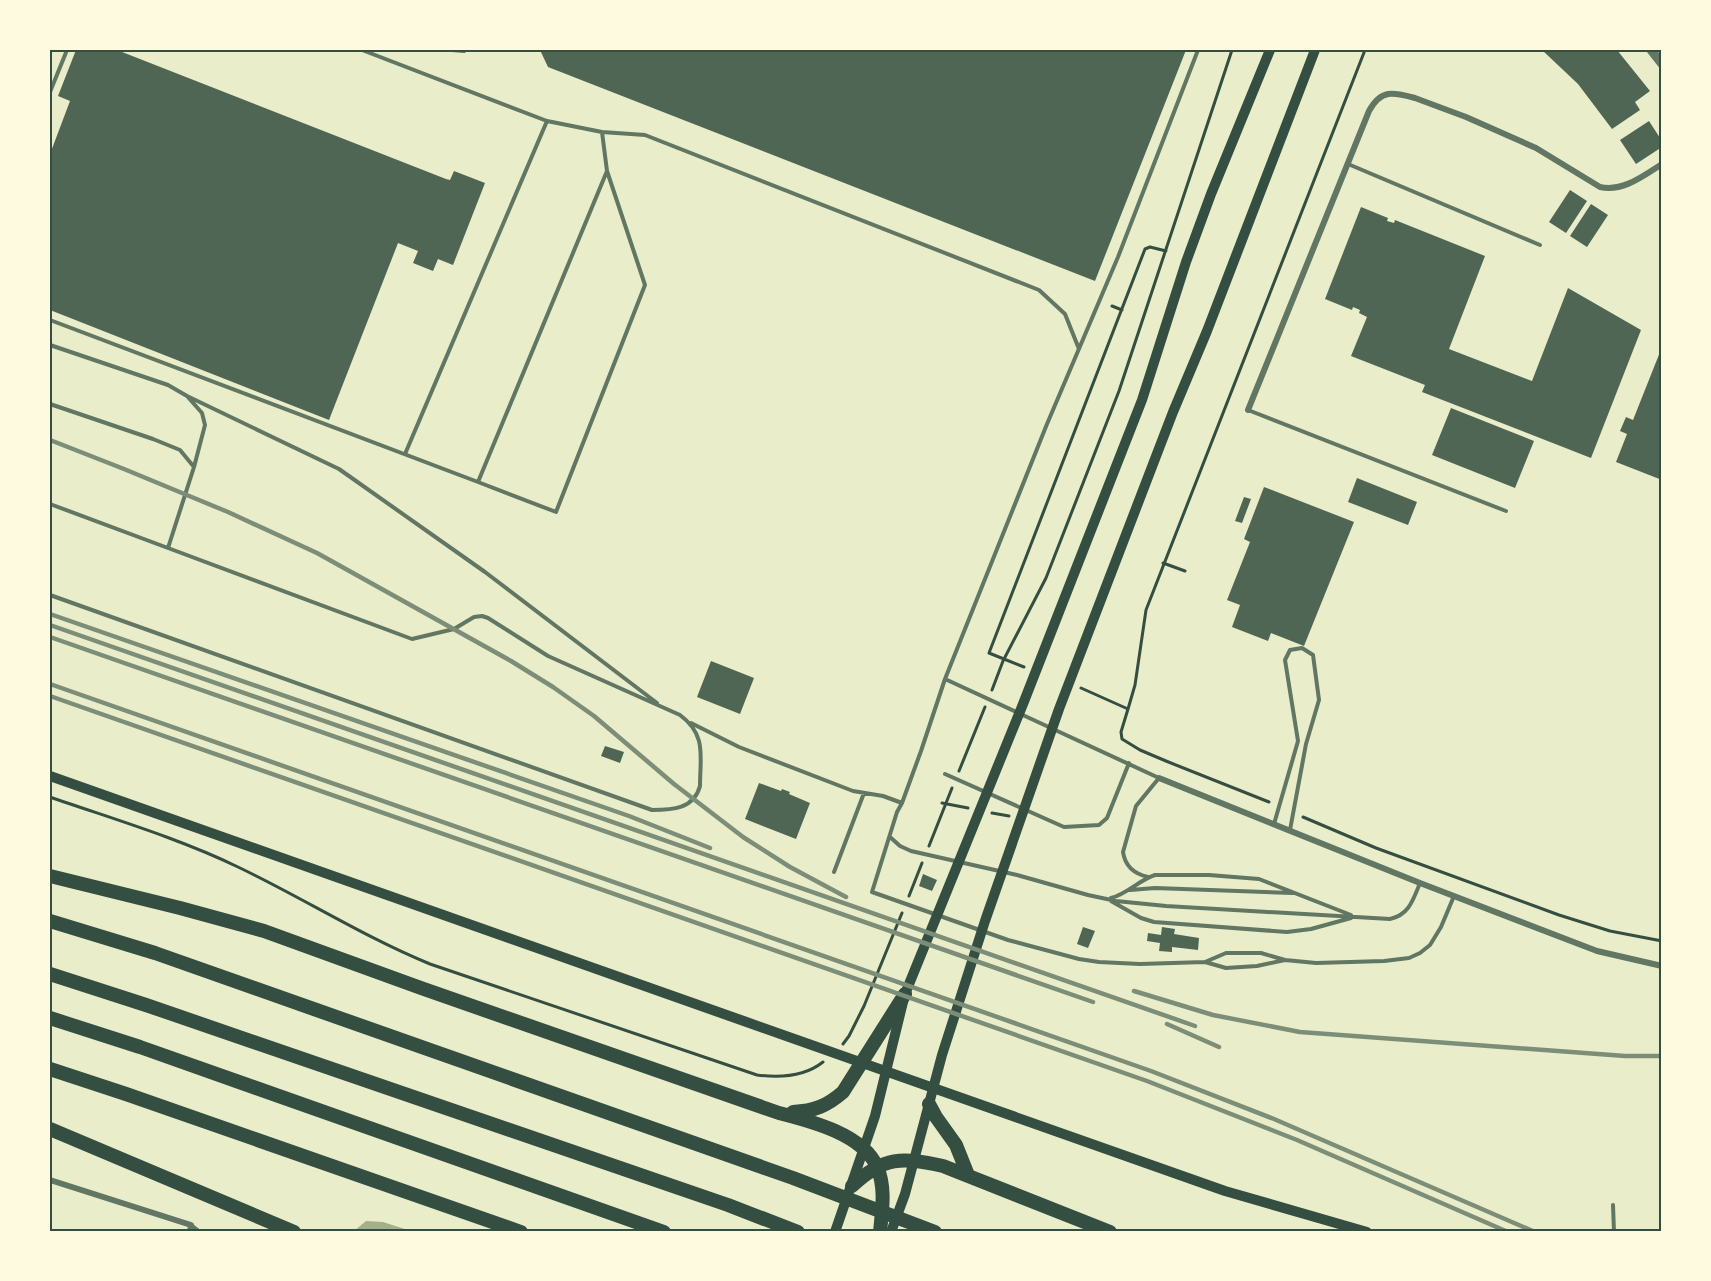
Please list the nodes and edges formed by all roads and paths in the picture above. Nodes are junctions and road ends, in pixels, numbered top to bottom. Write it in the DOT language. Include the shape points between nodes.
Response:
graph roads {
  1 [pos="66,50"];
  2 [pos="362,50"];
  3 [pos="452,50"];
  4 [pos="465,50"];
  5 [pos="1198,50"];
  6 [pos="1232,50"];
  7 [pos="1270,50"];
  8 [pos="1315,50"];
  9 [pos="1365,50"];
  10 [pos="1651,50"];
  11 [pos="1662,64"];
  12 [pos="50,92"];
  13 [pos="547,121"];
  14 [pos="602,132"];
  15 [pos="1348,163"];
  16 [pos="1662,164"];
  17 [pos="607,171"];
  18 [pos="1540,244"];
  19 [pos="1166,251"];
  20 [pos="1112,306"];
  21 [pos="1122,310"];
  22 [pos="50,320"];
  23 [pos="50,345"];
  24 [pos="1079,350"];
  25 [pos="1119,391"];
  26 [pos="187,396"];
  27 [pos="50,404"];
  28 [pos="1248,410"];
  29 [pos="405,454"];
  30 [pos="194,467"];
  31 [pos="478,482"];
  32 [pos="50,504"];
  33 [pos="1506,511"];
  34 [pos="168,548"];
  35 [pos="1163,563"];
  36 [pos="1185,571"];
  37 [pos="50,595"];
  38 [pos="1030,669"];
  39 [pos="945,679"];
  40 [pos="1072,685"];
  41 [pos="662,707"];
  42 [pos="1128,709"];
  43 [pos="691,723"];
  44 [pos="1129,763"];
  45 [pos="945,774"];
  46 [pos="50,776"];
  47 [pos="1160,778"];
  48 [pos="864,793"];
  49 [pos="50,797"];
  50 [pos="902,803"];
  51 [pos="942,803"];
  52 [pos="1280,807"];
  53 [pos="976,809"];
  54 [pos="987,812"];
  55 [pos="1294,813"];
  56 [pos="1009,816"];
  57 [pos="1274,824"];
  58 [pos="1290,830"];
  59 [pos="890,837"];
  60 [pos="834,872"];
  61 [pos="50,876"];
  62 [pos="1148,877"];
  63 [pos="1420,883"];
  64 [pos="1127,890"];
  65 [pos="1297,893"];
  66 [pos="1454,896"];
  67 [pos="1107,899"];
  68 [pos="1354,917"];
  69 [pos="50,921"];
  70 [pos="1662,941"];
  71 [pos="1285,960"];
  72 [pos="1205,962"];
  73 [pos="430,964"];
  74 [pos="1662,966"];
  75 [pos="50,974"];
  76 [pos="906,994"];
  77 [pos="50,1018"];
  78 [pos="50,1069"];
  79 [pos="929,1104"];
  80 [pos="779,1113"];
  81 [pos="50,1129"];
  82 [pos="863,1149"];
  83 [pos="914,1160"];
  84 [pos="877,1167"];
  85 [pos="968,1175"];
  86 [pos="50,1180"];
  87 [pos="852,1186"];
  88 [pos="1613,1205"];
  89 [pos="191,1228"];
  90 [pos="200,1232"];
  91 [pos="294,1232"];
  92 [pos="521,1232"];
  93 [pos="664,1232"];
  94 [pos="798,1232"];
  95 [pos="835,1232"];
  96 [pos="880,1232"];
  97 [pos="891,1232"];
  98 [pos="935,1232"];
  99 [pos="1110,1232"];
  100 [pos="1367,1232"];
  101 [pos="1614,1232"];
  1 -- 12 [label="lane"];
  2 -- 13 [label="lane"];
  3 -- 4 [label="lane"];
  5 -- 24 [label="lane"];
  6 -- 19 [label="path"];
  7 -- 76 [label="main road" via="1186,262 1142,400"];
  8 -- 79 [label="main road" via="1059,709 949,1033"];
  9 -- 35 [label="path"];
  10 -- 11 [label="street"];
  13 -- 14 [label="lane"];
  13 -- 29 [label="lane"];
  14 -- 17 [label="lane"];
  14 -- 24 [label="lane" via="645,135 1039,290 1065,314"];
  15 -- 16 [label="street" via="1374,102 1386,93 1398,93 1517,139 1600,187 1625,186"];
  15 -- 18 [label="lane"];
  15 -- 28 [label="street"];
  17 -- 31 [label="lane"];
  17 -- 31 [label="lane" via="645,285 556,512"];
  19 -- 21 [label="path" via="1145,249"];
  19 -- 25 [label="path"];
  20 -- 21 [label="path"];
  21 -- 38 [label="path" via="989,653"];
  22 -- 29 [label="lane"];
  23 -- 26 [label="lane" via="168,384"];
  24 -- 39 [label="lane"];
  26 -- 30 [label="lane" via="202,413 205,425"];
  26 -- 41 [label="lane" via="339,469 485,572"];
  27 -- 30 [label="lane" via="180,450"];
  28 -- 33 [label="lane"];
  29 -- 31 [label="lane"];
  30 -- 34 [label="lane"];
  32 -- 34 [label="lane"];
  34 -- 41 [label="lane" via="412,639 448,631 482,616 548,657"];
  35 -- 36 [label="path"];
  35 -- 42 [label="path" via="1146,610"];
  37 -- 43 [label="lane" via="652,810 681,808 698,792 700,746"];
  39 -- 44 [label="lane"];
  39 -- 50 [label="lane"];
  40 -- 42 [label="path"];
  41 -- 43 [label="lane"];
  42 -- 52 [label="path" via="1121,732 1128,743"];
  43 -- 48 [label="lane" via="739,747"];
  44 -- 45 [label="lane" via="1107,818 1099,825 1064,827"];
  44 -- 47 [label="lane"];
  46 -- 100 [label="main road" via="1226,1191"];
  47 -- 57 [label="street"];
  47 -- 62 [label="lane" via="1136,806 1123,852 1133,871"];
  48 -- 50 [label="lane"];
  48 -- 60 [label="lane"];
  49 -- 73 [label="path" via="195,847"];
  50 -- 59 [label="lane"];
  51 -- 53 [label="path"];
  52 -- 55 [label="lane" via="1298,741 1285,660 1290,650 1302,648 1313,655 1319,700 1306,744"];
  52 -- 57 [label="lane"];
  54 -- 56 [label="path"];
  55 -- 58 [label="lane"];
  55 -- 70 [label="path" via="1376,848 1558,915"];
  57 -- 58 [label="street"];
  58 -- 63 [label="street"];
  59 -- 67 [label="lane" via="910,851"];
  59 -- 72 [label="lane" via="872,892 1008,940 1079,959 1121,964"];
  61 -- 80 [label="highway" via="255,928"];
  62 -- 64 [label="lane"];
  62 -- 65 [label="lane" via="1249,877"];
  63 -- 66 [label="street"];
  63 -- 68 [label="lane" via="1412,904 1398,917"];
  64 -- 65 [label="lane"];
  64 -- 67 [label="lane"];
  65 -- 68 [label="lane"];
  66 -- 71 [label="lane" via="1430,945 1409,958 1337,963"];
  66 -- 74 [label="street" via="1597,951"];
  67 -- 68 [label="lane"];
  67 -- 68 [label="lane" via="1154,922 1276,931 1305,930"];
  69 -- 98 [label="highway" via="155,953"];
  71 -- 72 [label="lane" via="1234,968"];
  71 -- 72 [label="lane" via="1261,953 1226,953"];
  75 -- 94 [label="highway"];
  76 -- 80 [label="highway" via="843,1092 809,1112"];
  76 -- 82 [label="main road"];
  77 -- 93 [label="highway"];
  78 -- 92 [label="highway"];
  79 -- 83 [label="main road"];
  79 -- 85 [label="highway" via="956,1145"];
  80 -- 82 [label="highway" via="828,1128"];
  81 -- 91 [label="highway"];
  82 -- 84 [label="highway"];
  82 -- 87 [label="main road"];
  83 -- 84 [label="highway"];
  83 -- 85 [label="highway"];
  83 -- 97 [label="main road"];
  84 -- 87 [label="highway"];
  84 -- 96 [label="highway" via="883,1200"];
  85 -- 99 [label="highway"];
  86 -- 89 [label="street"];
  87 -- 95 [label="main road"];
  88 -- 101 [label="lane"];
  89 -- 90 [label="lane"];
}
